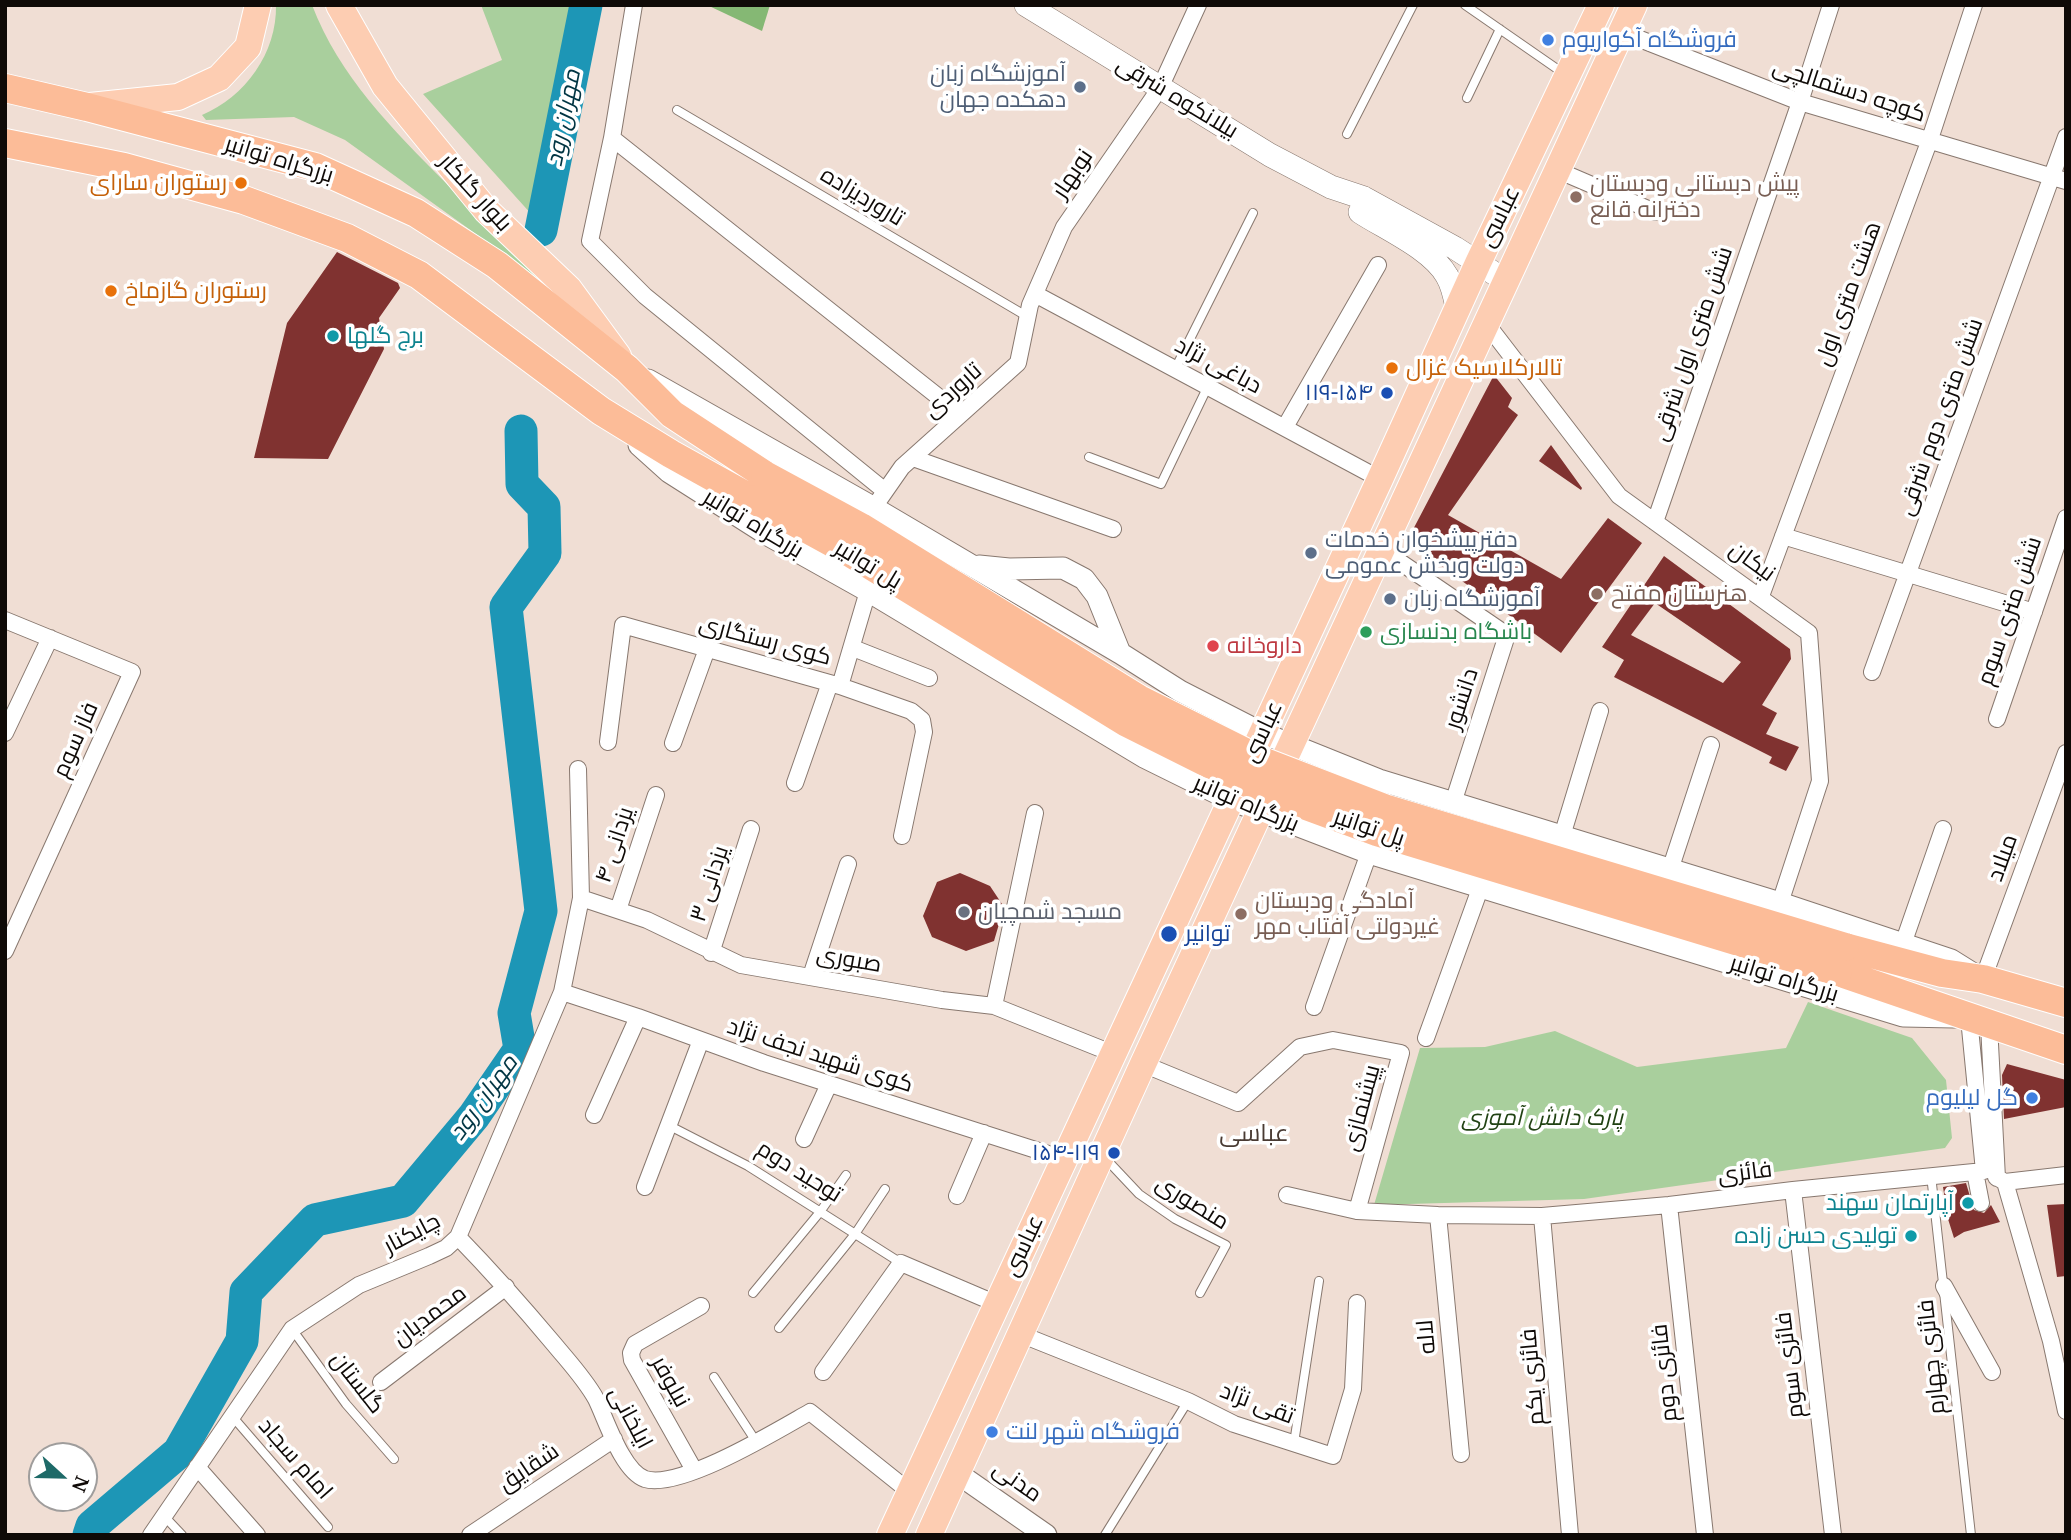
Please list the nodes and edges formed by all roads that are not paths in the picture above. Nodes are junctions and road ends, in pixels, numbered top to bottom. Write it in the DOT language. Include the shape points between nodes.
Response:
graph roads {
  1 [pos="258,5"];
  2 [pos="339,5"];
  3 [pos="634,5"];
  4 [pos="1027,5"];
  5 [pos="1198,5"];
  6 [pos="1413,5"];
  7 [pos="1465,5"];
  8 [pos="1601,5"];
  9 [pos="1634,5"];
  10 [pos="1831,5"];
  11 [pos="1974,5"];
  12 [pos="1500,29"];
  13 [pos="1622,32"];
  14 [pos="1568,77"];
  15 [pos="5,88"];
  16 [pos="1160,88"];
  17 [pos="1467,98"];
  18 [pos="1800,102"];
  19 [pos="87,107"];
  20 [pos="677,110"];
  21 [pos="1347,134"];
  22 [pos="2066,137"];
  23 [pos="612,138"];
  24 [pos="1929,142"];
  25 [pos="5,143"];
  26 [pos="1557,170"];
  27 [pos="2059,180"];
  28 [pos="1331,187"];
  29 [pos="1655,212"];
  30 [pos="1253,213"];
  31 [pos="1478,263"];
  32 [pos="1378,265"];
  33 [pos="1506,281"];
  34 [pos="1035,294"];
  35 [pos="1457,308"];
  36 [pos="1028,317"];
  37 [pos="1486,323"];
  38 [pos="627,369"];
  39 [pos="1175,369"];
  40 [pos="1208,386"];
  41 [pos="601,411"];
  42 [pos="960,414"];
  43 [pos="1285,428"];
  44 [pos="1089,457"];
  45 [pos="913,458"];
  46 [pos="1380,479"];
  47 [pos="759,487"];
  48 [pos="879,500"];
  49 [pos="2066,518"];
  50 [pos="1656,522"];
  51 [pos="1113,529"];
  52 [pos="1783,536"];
  53 [pos="1381,549"];
  54 [pos="969,564"];
  55 [pos="1908,574"];
  56 [pos="869,591"];
  57 [pos="1761,596"];
  58 [pos="2034,612"];
  59 [pos="5,620"];
  60 [pos="50,638"];
  61 [pos="853,648"];
  62 [pos="707,649"];
  63 [pos="1120,653"];
  64 [pos="1872,672"];
  65 [pos="929,678"];
  66 [pos="835,684"];
  67 [pos="1180,691"];
  68 [pos="1600,711"];
  69 [pos="1997,719"];
  70 [pos="5,733"];
  71 [pos="1262,733"];
  72 [pos="608,742"];
  73 [pos="674,743"];
  74 [pos="1711,745"];
  75 [pos="1290,746"];
  76 [pos="2066,753"];
  77 [pos="1144,757"];
  78 [pos="578,769"];
  79 [pos="1379,780"];
  80 [pos="795,783"];
  81 [pos="656,794"];
  82 [pos="1231,800"];
  83 [pos="1453,803"];
  84 [pos="1260,812"];
  85 [pos="1035,813"];
  86 [pos="751,829"];
  87 [pos="1942,829"];
  88 [pos="902,836"];
  89 [pos="1562,836"];
  90 [pos="1360,850"];
  91 [pos="848,864"];
  92 [pos="1670,870"];
  93 [pos="1481,886"];
  94 [pos="581,898"];
  95 [pos="1780,903"];
  96 [pos="618,911"];
  97 [pos="1903,944"];
  98 [pos="5,951"];
  99 [pos="711,953"];
  100 [pos="1842,959"];
  101 [pos="811,976"];
  102 [pos="1983,979"];
  103 [pos="562,992"];
  104 [pos="2066,1003"];
  105 [pos="994,1006"];
  106 [pos="1314,1007"];
  107 [pos="638,1017"];
  108 [pos="1979,1021"];
  109 [pos="1426,1038"];
  110 [pos="701,1040"];
  111 [pos="2066,1050"];
  112 [pos="1114,1054"];
  113 [pos="1143,1064"];
  114 [pos="829,1084"];
  115 [pos="594,1115"];
  116 [pos="670,1126"];
  117 [pos="984,1133"];
  118 [pos="804,1139"];
  119 [pos="1102,1154"];
  120 [pos="1064,1159"];
  121 [pos="846,1175"];
  122 [pos="1931,1175"];
  123 [pos="2066,1175"];
  124 [pos="1990,1176"];
  125 [pos="645,1187"];
  126 [pos="885,1189"];
  127 [pos="1793,1189"];
  128 [pos="1287,1195"];
  129 [pos="957,1196"];
  130 [pos="1981,1203"];
  131 [pos="1669,1205"];
  132 [pos="1357,1211"];
  133 [pos="820,1212"];
  134 [pos="1438,1215"];
  135 [pos="1542,1216"];
  136 [pos="855,1234"];
  137 [pos="458,1237"];
  138 [pos="901,1263"];
  139 [pos="1319,1280"];
  140 [pos="1944,1286"];
  141 [pos="506,1287"];
  142 [pos="753,1293"];
  143 [pos="1200,1293"];
  144 [pos="1357,1303"];
  145 [pos="997,1304"];
  146 [pos="701,1306"];
  147 [pos="779,1328"];
  148 [pos="292,1329"];
  149 [pos="980,1340"];
  150 [pos="1016,1344"];
  151 [pos="823,1372"];
  152 [pos="1992,1372"];
  153 [pos="714,1377"];
  154 [pos="381,1382"];
  155 [pos="1188,1401"];
  156 [pos="2066,1411"];
  157 [pos="232,1416"];
  158 [pos="614,1439"];
  159 [pos="757,1443"];
  160 [pos="1294,1443"];
  161 [pos="1461,1454"];
  162 [pos="394,1459"];
  163 [pos="197,1467"];
  164 [pos="694,1470"];
  165 [pos="957,1472"];
  166 [pos="910,1492"];
  167 [pos="164,1516"];
  168 [pos="328,1527"];
  169 [pos="150,1535"];
  170 [pos="182,1535"];
  171 [pos="257,1535"];
  172 [pos="470,1535"];
  173 [pos="890,1535"];
  174 [pos="929,1535"];
  175 [pos="1046,1535"];
  176 [pos="1105,1535"];
  177 [pos="1570,1535"];
  178 [pos="1705,1535"];
  179 [pos="1833,1535"];
  180 [pos="1971,1535"];
  1 -- 19 [label="main road" via="248,47 219,78 178,97"];
  2 -- 38 [label="main road, بلوار گلکار" via="385,86 486,210 569,289"];
  3 -- 23 [label="street"];
  4 -- 16 [label="main road, بیلانکوه شرقی"];
  5 -- 16 [label="street, نوبهار"];
  6 -- 21 [label="lane"];
  7 -- 12 [label="lane"];
  8 -- 14 [label="main road, عباسى"];
  9 -- 13 [label="main road, عباسى"];
  10 -- 18 [label="street, شش متری اول شرقی"];
  11 -- 24 [label="street, هشت متری اول"];
  12 -- 14 [label="lane"];
  12 -- 17 [label="lane"];
  13 -- 18 [label="street, کوچه دستمالچی"];
  13 -- 26 [label="main road, عباسى"];
  14 -- 31 [label="main road, عباسى"];
  15 -- 19 [label="highway, بزرگراه توانیر"];
  16 -- 28 [label="main road, بیلانکوه شرقی"];
  16 -- 34 [label="street, نوبهار" via="1064,227"];
  18 -- 24 [label="street, کوچه دستمالچی"];
  18 -- 50 [label="street, شش متری اول شرقی"];
  19 -- 38 [label="highway, بزرگراه توانیر" via="315,167 416,213 497,265"];
  20 -- 36 [label="lane, تاروردیزاده"];
  22 -- 27 [label="street, شش متری دوم شرقی"];
  23 -- 42 [label="street"];
  23 -- 48 [label="street" via="590,241 645,296"];
  24 -- 27 [label="street, کوچه دستمالچی"];
  24 -- 52 [label="street, هشت متری اول"];
  25 -- 41 [label="highway, بزرگراه توانیر" via="124,167 244,200 346,238 419,275"];
  26 -- 29 [label="street"];
  26 -- 33 [label="main road, عباسى"];
  27 -- 55 [label="street, شش متری دوم شرقی"];
  28 -- 31 [label="main road, بیلانکوه شرقی" via="1364,198"];
  28 -- 35 [label="main road, بیلانکوه شرقی" via="1360,212 1438,263 1451,284"];
  30 -- 39 [label="lane"];
  31 -- 33 [label="main road, بیلانکوه شرقی"];
  31 -- 35 [label="main road, عباسى"];
  32 -- 43 [label="street"];
  33 -- 37 [label="main road, عباسى"];
  34 -- 36 [label="street, تاروردی"];
  34 -- 39 [label="street, دباغی نژاد"];
  35 -- 46 [label="main road, عباسى"];
  36 -- 42 [label="street, تاروردی" via="1018,363"];
  37 -- 50 [label="street, نیکان" via="1619,496"];
  37 -- 53 [label="main road, عباسى"];
  38 -- 47 [label="highway, بزرگراه توانیر" via="672,414"];
  38 -- 48 [label="street, بزرگراه توانیر"];
  39 -- 40 [label="street, دباغی نژاد"];
  40 -- 43 [label="street, دباغی نژاد"];
  40 -- 44 [label="lane" via="1161,484"];
  41 -- 47 [label="highway, بزرگراه توانیر" via="671,454"];
  41 -- 56 [label="street, بزرگراه توانیر" via="670,472 768,535"];
  42 -- 45 [label="street, تاروردی"];
  43 -- 46 [label="street, دباغی نژاد"];
  45 -- 48 [label="street, تاروردی"];
  45 -- 51 [label="street"];
  46 -- 71 [label="main road, عباسى"];
  47 -- 100 [label="highway, پل توانیر, bridge" via="861,527 1139,699 1265,762 1387,809"];
  48 -- 54 [label="street, بزرگراه توانیر"];
  49 -- 58 [label="street, شش متری سوم"];
  50 -- 57 [label="street, نیکان"];
  52 -- 55 [label="street"];
  52 -- 57 [label="street, هشت متری اول"];
  53 -- 75 [label="main road, عباسى"];
  53 -- 83 [label="street, دانشور" via="1507,635"];
  54 -- 63 [label="street, بزرگراه توانیر"];
  54 -- 63 [label="street" via="1063,568 1084,579 1097,596"];
  55 -- 58 [label="street"];
  55 -- 64 [label="street, شش متری دوم شرقی"];
  56 -- 61 [label="street, کوی رستگاری"];
  56 -- 77 [label="street, بزرگراه توانیر"];
  57 -- 95 [label="street, نیکان" via="1809,633 1820,781"];
  58 -- 69 [label="street, شش متری سوم"];
  59 -- 60 [label="street, فاز سوم"];
  60 -- 70 [label="street"];
  60 -- 98 [label="street, فاز سوم" via="132,672"];
  61 -- 65 [label="street"];
  61 -- 66 [label="street, کوی رستگاری"];
  62 -- 66 [label="street, کوی رستگاری"];
  62 -- 72 [label="street, کوی رستگاری" via="623,625"];
  62 -- 73 [label="street"];
  63 -- 67 [label="street, بزرگراه توانیر"];
  66 -- 80 [label="street"];
  66 -- 88 [label="street" via="911,711 922,720 924,732"];
  67 -- 71 [label="street, بزرگراه توانیر"];
  67 -- 77 [label="street" via="1182,710 1175,732 1160,749"];
  68 -- 89 [label="street"];
  71 -- 75 [label="street, بزرگراه توانیر"];
  71 -- 82 [label="main road, عباسى"];
  74 -- 92 [label="street"];
  75 -- 79 [label="street, بزرگراه توانیر"];
  75 -- 84 [label="main road, عباسى"];
  76 -- 102 [label="street, میلاد"];
  77 -- 82 [label="street, بزرگراه توانیر"];
  78 -- 94 [label="street, چایکنار"];
  79 -- 83 [label="street, بزرگراه توانیر"];
  79 -- 90 [label="street" via="1363,790 1351,807 1348,827"];
  81 -- 96 [label="street, یزدانی ۴"];
  82 -- 84 [label="street, بزرگراه توانیر"];
  82 -- 112 [label="main road, عباسى"];
  83 -- 89 [label="street, بزرگراه توانیر"];
  84 -- 90 [label="street, بزرگراه توانیر"];
  84 -- 113 [label="main road, عباسى"];
  85 -- 105 [label="street"];
  86 -- 99 [label="street, یزدانی ۳"];
  87 -- 97 [label="street"];
  89 -- 92 [label="street, بزرگراه توانیر"];
  90 -- 93 [label="street, بزرگراه توانیر"];
  90 -- 106 [label="street"];
  91 -- 101 [label="street"];
  92 -- 95 [label="street, بزرگراه توانیر"];
  93 -- 108 [label="street, بزرگراه توانیر" via="1903,1016"];
  93 -- 109 [label="street"];
  94 -- 96 [label="street, صبوری"];
  94 -- 103 [label="street, چایکنار"];
  95 -- 97 [label="street, بزرگراه توانیر"];
  96 -- 99 [label="street, صبوری" via="647,920"];
  97 -- 102 [label="street, بزرگراه توانیر" via="1951,960"];
  99 -- 101 [label="street, صبوری" via="741,965"];
  100 -- 102 [label="highway, بزرگراه توانیر"];
  100 -- 108 [label="highway, بزرگراه توانیر"];
  101 -- 105 [label="street, صبوری"];
  102 -- 104 [label="highway, بزرگراه توانیر"];
  103 -- 107 [label="street, کوی شهید نجف نژاد"];
  103 -- 137 [label="street, چایکنار"];
  105 -- 112 [label="street, صبوری"];
  107 -- 110 [label="street, کوی شهید نجف نژاد"];
  107 -- 115 [label="street"];
  108 -- 111 [label="highway, بزرگراه توانیر"];
  108 -- 124 [label="street"];
  110 -- 114 [label="street, کوی شهید نجف نژاد"];
  110 -- 116 [label="street"];
  112 -- 120 [label="main road, عباسى"];
  113 -- 119 [label="main road, عباسى"];
  113 -- 132 [label="street, پیشنمازی" via="1237,1102 1300,1047 1333,1040 1401,1053"];
  114 -- 117 [label="street, کوی شهید نجف نژاد"];
  114 -- 118 [label="street"];
  116 -- 125 [label="street"];
  116 -- 133 [label="lane, توحید دوم" via="748,1166"];
  117 -- 120 [label="street, کوی شهید نجف نژاد"];
  117 -- 129 [label="street"];
  119 -- 143 [label="lane, منصوری" via="1139,1194 1226,1245"];
  119 -- 150 [label="main road, عباسى"];
  120 -- 145 [label="main road, عباسى"];
  121 -- 133 [label="lane"];
  122 -- 124 [label="street, فائزی"];
  122 -- 127 [label="street, فائزی"];
  122 -- 140 [label="lane, فائزی چهارم"];
  123 -- 124 [label="street, فائزی"];
  124 -- 130 [label="street"];
  124 -- 156 [label="street" via="2051,1342"];
  126 -- 136 [label="lane"];
  127 -- 131 [label="street, فائزی"];
  127 -- 179 [label="street, فائزی سوم"];
  128 -- 132 [label="street, فائزی"];
  131 -- 135 [label="street, فائزی"];
  131 -- 178 [label="street, فائزی دوم"];
  132 -- 134 [label="street, فائزی"];
  133 -- 136 [label="lane, توحید دوم"];
  133 -- 142 [label="lane"];
  134 -- 135 [label="street, فائزی"];
  134 -- 161 [label="street, لاله"];
  135 -- 177 [label="street, فائزی یکم"];
  136 -- 138 [label="lane, توحید دوم"];
  136 -- 147 [label="lane"];
  137 -- 141 [label="street, ایلخانی"];
  137 -- 148 [label="street, چایکنار" via="446,1248 359,1285"];
  138 -- 145 [label="street, توحید دوم"];
  138 -- 151 [label="street"];
  139 -- 160 [label="lane"];
  140 -- 152 [label="street"];
  140 -- 180 [label="lane, فائزی چهارم"];
  141 -- 154 [label="street, محمدیان"];
  141 -- 158 [label="street, ایلخانی" via="595,1396"];
  144 -- 160 [label="street, تقی نژاد" via="1353,1388 1334,1456"];
  145 -- 149 [label="main road, عباسى"];
  146 -- 164 [label="street, نیلوفر" via="635,1344 631,1353"];
  148 -- 157 [label="street, چایکنار"];
  148 -- 162 [label="lane, گلستان" via="346,1404"];
  149 -- 150 [label="main road"];
  149 -- 166 [label="main road, عباسى"];
  150 -- 155 [label="street, تقی نژاد"];
  150 -- 165 [label="main road, عباسى"];
  153 -- 159 [label="lane"];
  155 -- 160 [label="street, تقی نژاد" via="1234,1424"];
  155 -- 176 [label="lane"];
  157 -- 163 [label="street, چایکنار"];
  157 -- 168 [label="lane, امام سجاد"];
  158 -- 164 [label="street, ایلخانی" via="631,1468 643,1478 658,1480"];
  158 -- 172 [label="street, شقایق"];
  159 -- 164 [label="street, ایلخانی"];
  159 -- 166 [label="street, ایلخانی" via="810,1412"];
  163 -- 167 [label="street, چایکنار"];
  163 -- 171 [label="street"];
  165 -- 174 [label="main road, عباسى"];
  165 -- 175 [label="street, مدنی"];
  166 -- 173 [label="main road, عباسى"];
  167 -- 169 [label="street, چایکنار"];
  167 -- 170 [label="lane"];
}
